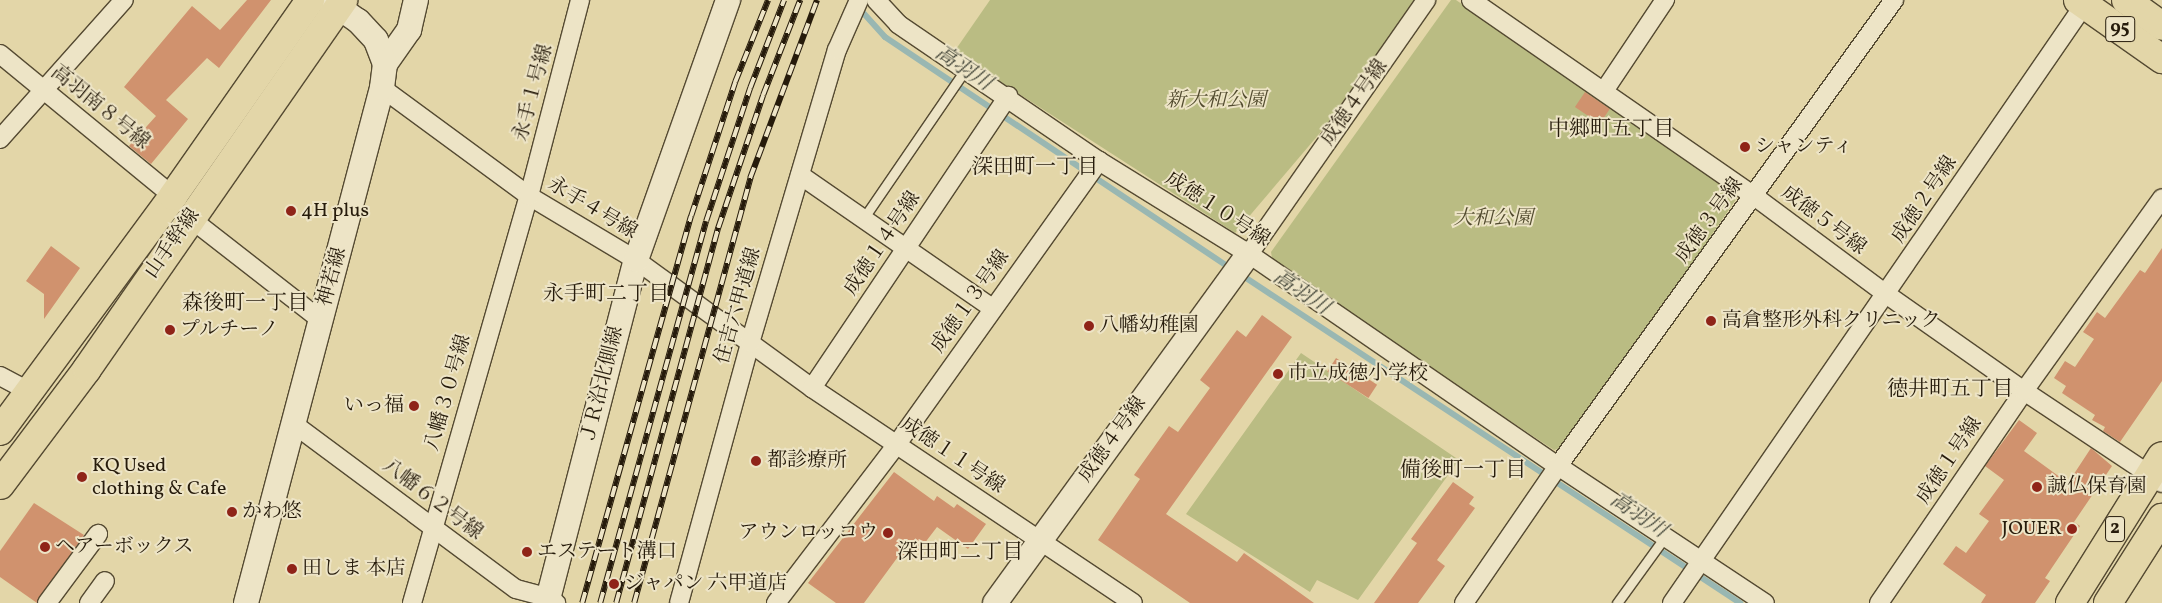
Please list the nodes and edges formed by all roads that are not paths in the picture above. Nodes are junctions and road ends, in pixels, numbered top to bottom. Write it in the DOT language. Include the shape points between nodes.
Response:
graph roads {
  1 [pos="124,0"];
  2 [pos="416,0"];
  3 [pos="580,0"];
  4 [pos="728,0"];
  5 [pos="860,0"];
  6 [pos="876,0"];
  7 [pos="1426,0"];
  8 [pos="1471,0"];
  9 [pos="1665,0"];
  10 [pos="1894,0"];
  11 [pos="2126,0"];
  12 [pos="320,2"];
  13 [pos="2081,2"];
  14 [pos="2160,21"];
  15 [pos="0,54"];
  16 [pos="2162,59"];
  17 [pos="385,64"];
  18 [pos="963,73"];
  19 [pos="382,88"];
  20 [pos="45,90"];
  21 [pos="1604,91"];
  22 [pos="1005,99"];
  23 [pos="0,139"];
  24 [pos="1098,161"];
  25 [pos="800,175"];
  26 [pos="173,196"];
  27 [pos="529,196"];
  28 [pos="1754,196"];
  29 [pos="2162,198"];
  30 [pos="191,219"];
  31 [pos="864,219"];
  32 [pos="905,248"];
  33 [pos="636,260"];
  34 [pos="1241,265"];
  35 [pos="1886,294"];
  36 [pos="992,308"];
  37 [pos="322,321"];
  38 [pos="750,343"];
  39 [pos="0,376"];
  40 [pos="812,388"];
  41 [pos="28,391"];
  42 [pos="2024,391"];
  43 [pos="295,424"];
  44 [pos="0,431"];
  45 [pos="897,444"];
  46 [pos="1557,468"];
  47 [pos="2158,471"];
  48 [pos="0,485"];
  49 [pos="2162,518"];
  50 [pos="433,526"];
  51 [pos="98,534"];
  52 [pos="1665,538"];
  53 [pos="1040,541"];
  54 [pos="1696,569"];
  55 [pos="104,581"];
  56 [pos="551,601"];
  57 [pos="47,603"];
  58 [pos="89,603"];
  59 [pos="246,603"];
  60 [pos="412,603"];
  61 [pos="678,603"];
  62 [pos="776,603"];
  63 [pos="995,603"];
  64 [pos="1133,603"];
  65 [pos="1464,603"];
  66 [pos="1617,603"];
  67 [pos="1672,603"];
  68 [pos="1765,603"];
  69 [pos="1879,603"];
  70 [pos="2070,603"];
  71 [pos="2108,603"];
  1 -- 20 [label="street"];
  2 -- 17 [label="street" via="409,30"];
  3 -- 27 [label="street, 永手１号線"];
  4 -- 33 [label="street, ＪＲ沿北側線"];
  5 -- 25 [label="street, 住吉六甲道線" via="836,50"];
  6 -- 18 [label="street, 成徳１０号線" via="898,24"];
  7 -- 34 [label="street, 成徳４号線"];
  8 -- 21 [label="street, 成徳５号線"];
  9 -- 21 [label="street"];
  10 -- 28 [label="street, 成徳３号線"];
  11 -- 14 [label="main road, 95"];
  12 -- 17 [label="street, 神若線" via="376,40"];
  12 -- 26 [label="main road, 山手幹線"];
  12 -- 30 [label="main road, 山手幹線"];
  13 -- 16 [label="main road, 95"];
  13 -- 35 [label="street, 成徳２号線"];
  15 -- 20 [label="street, 高羽南８号線"];
  17 -- 19 [label="street, 神若線"];
  18 -- 22 [label="street, 成徳１０号線"];
  18 -- 31 [label="lane"];
  19 -- 27 [label="street, 永手４号線"];
  19 -- 37 [label="street, 神若線"];
  20 -- 23 [label="street"];
  20 -- 26 [label="street, 高羽南８号線"];
  21 -- 28 [label="street, 成徳５号線"];
  22 -- 24 [label="street, 成徳１０号線"];
  22 -- 32 [label="street, 成徳１４号線"];
  24 -- 34 [label="street, 成徳１０号線"];
  24 -- 36 [label="street, 成徳１３号線"];
  25 -- 31 [label="street"];
  25 -- 38 [label="street, 住吉六甲道線"];
  26 -- 41 [label="main road, 山手幹線"];
  27 -- 33 [label="street, 永手４号線"];
  27 -- 50 [label="street, 八幡３０号線"];
  28 -- 35 [label="street, 成徳５号線"];
  28 -- 46 [label="street, 成徳３号線"];
  29 -- 42 [label="street, 成徳１号線"];
  30 -- 37 [label="street"];
  30 -- 48 [label="main road, 山手幹線" via="87,369"];
  31 -- 32 [label="street"];
  32 -- 36 [label="street"];
  32 -- 40 [label="street, 成徳１４号線"];
  33 -- 38 [label="street, 永手４号線"];
  33 -- 56 [label="street, ＪＲ沿北側線"];
  34 -- 46 [label="street, 成徳１０号線"];
  34 -- 53 [label="street, 成徳４号線"];
  35 -- 42 [label="street, 成徳５号線"];
  35 -- 54 [label="street, 成徳２号線"];
  36 -- 45 [label="street, 成徳１３号線"];
  37 -- 43 [label="street, 神若線"];
  38 -- 40 [label="street, 成徳１１号線"];
  38 -- 61 [label="street, 住吉六甲道線"];
  39 -- 41 [label="street"];
  40 -- 45 [label="street, 成徳１１号線"];
  41 -- 44 [label="main road, 山手幹線"];
  42 -- 47 [label="street, 成徳５号線"];
  42 -- 69 [label="street, 成徳１号線"];
  43 -- 50 [label="street, 八幡６２号線"];
  43 -- 59 [label="street, 神若線"];
  45 -- 53 [label="street, 成徳１１号線"];
  45 -- 62 [label="street, 成徳１３号線"];
  46 -- 52 [label="street, 成徳１０号線"];
  46 -- 65 [label="street, 成徳３号線"];
  47 -- 70 [label="main road, 2"];
  49 -- 71 [label="main road, 2"];
  50 -- 56 [label="street, 八幡６２号線" via="516,589"];
  50 -- 60 [label="street, 八幡３０号線"];
  51 -- 57 [label="street"];
  52 -- 54 [label="street, 成徳１０号線"];
  52 -- 66 [label="lane"];
  53 -- 63 [label="street, 成徳４号線"];
  53 -- 64 [label="street, 成徳１１号線"];
  54 -- 67 [label="street, 成徳２号線"];
  54 -- 68 [label="street, 成徳１０号線"];
  55 -- 58 [label="street"];
}
